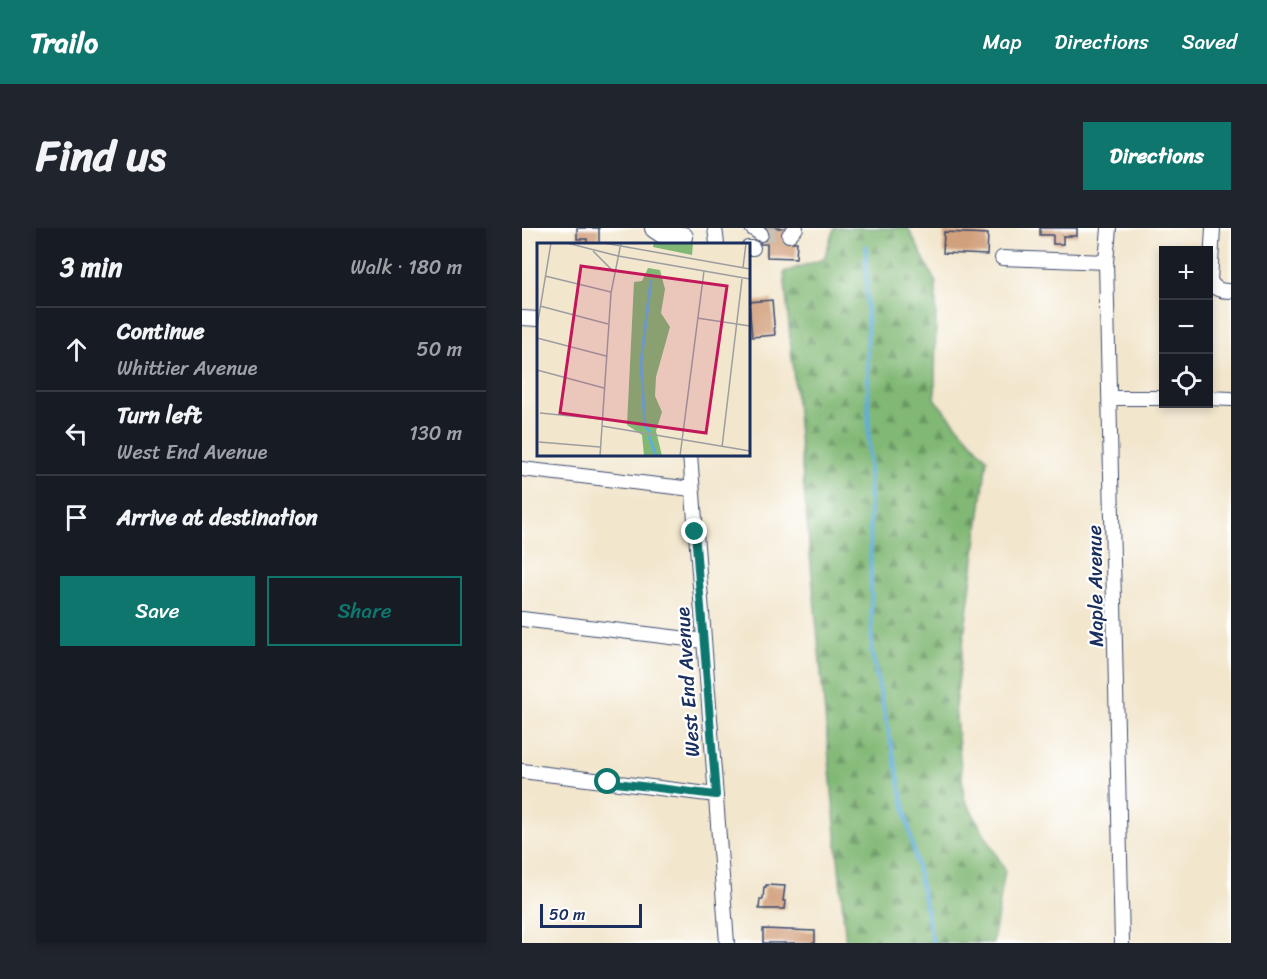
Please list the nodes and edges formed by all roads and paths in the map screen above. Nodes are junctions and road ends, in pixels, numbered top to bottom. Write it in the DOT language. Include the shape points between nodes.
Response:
graph roads {
  1 [pos="655,228"];
  2 [pos="715,228"];
  3 [pos="1109,228"];
  4 [pos="1213,228"];
  5 [pos="683,236"];
  6 [pos="717,243"];
  7 [pos="1002,258"];
  8 [pos="1106,262"];
  9 [pos="1231,291"];
  10 [pos="522,318"];
  11 [pos="537,319"];
  12 [pos="1110,398"];
  13 [pos="1159,398"];
  14 [pos="1213,398"];
  15 [pos="1231,399"];
  16 [pos="690,456"];
  17 [pos="522,469"];
  18 [pos="692,489"];
  19 [pos="522,619"];
  20 [pos="704,641"];
  21 [pos="522,771"];
  22 [pos="716,795"];
  23 [pos="727,943"];
  24 [pos="1122,943"];
  1 -- 5 [label="highway" via="664,234"];
  2 -- 6 [label="street"];
  3 -- 8 [label="street, Maple Avenue"];
  4 -- 9 [label="street" via="1210,280 1220,291"];
  7 -- 8 [label="street"];
  8 -- 12 [label="street, Maple Avenue"];
  10 -- 11 [label="street"];
  12 -- 13 [label="street"];
  12 -- 24 [label="street, Maple Avenue"];
  14 -- 15 [label="street"];
  16 -- 18 [label="street, West End Avenue"];
  17 -- 18 [label="street"];
  18 -- 20 [label="street, West End Avenue"];
  19 -- 20 [label="street"];
  20 -- 22 [label="street, West End Avenue"];
  21 -- 22 [label="street"];
  22 -- 23 [label="street, West End Avenue"];
}
